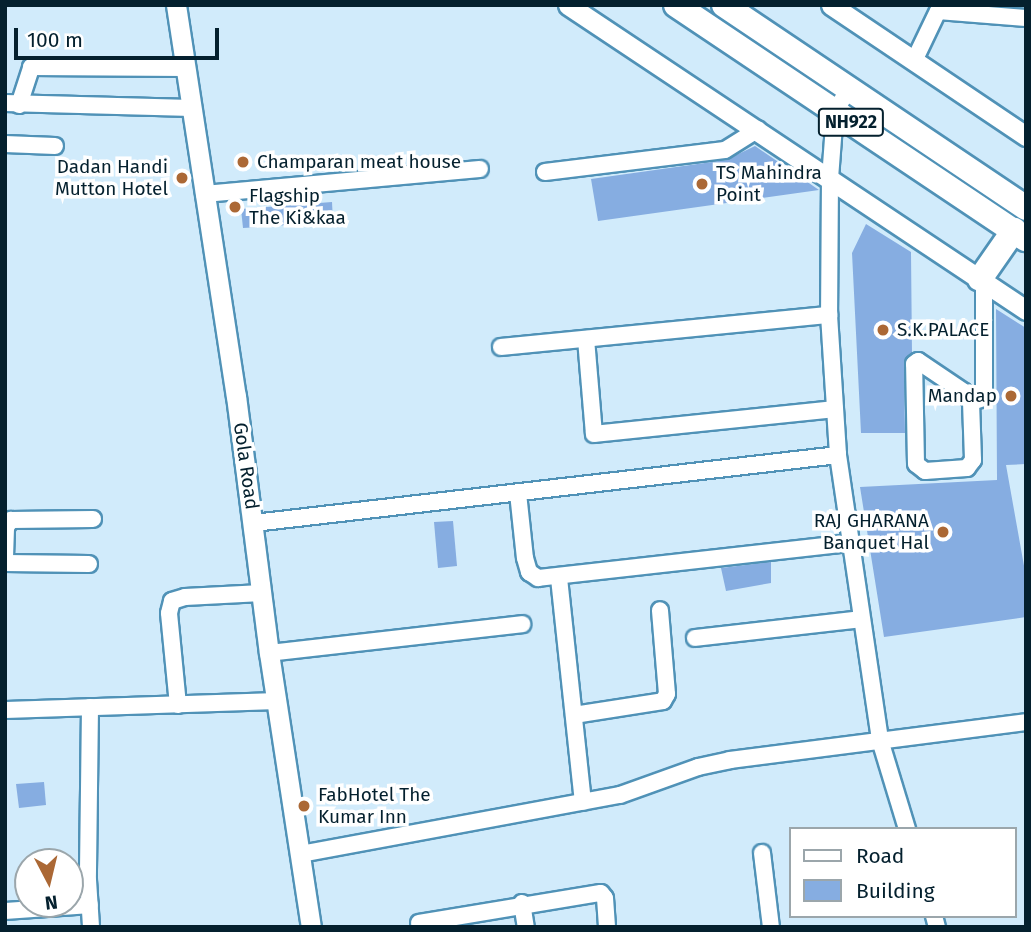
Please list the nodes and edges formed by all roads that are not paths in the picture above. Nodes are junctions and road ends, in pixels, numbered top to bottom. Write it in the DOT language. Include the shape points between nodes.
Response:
graph roads {
  1 [pos="176,5"];
  2 [pos="568,5"];
  3 [pos="676,5"];
  4 [pos="724,5"];
  5 [pos="831,5"];
  6 [pos="1026,18"];
  7 [pos="914,61"];
  8 [pos="186,68"];
  9 [pos="848,90"];
  10 [pos="12,104"];
  11 [pos="192,108"];
  12 [pos="835,112"];
  13 [pos="758,129"];
  14 [pos="1026,136"];
  15 [pos="5,144"];
  16 [pos="55,146"];
  17 [pos="480,169"];
  18 [pos="545,172"];
  19 [pos="830,178"];
  20 [pos="204,194"];
  21 [pos="1022,226"];
  22 [pos="982,281"];
  23 [pos="1026,310"];
  24 [pos="829,314"];
  25 [pos="586,339"];
  26 [pos="501,347"];
  27 [pos="971,402"];
  28 [pos="835,409"];
  29 [pos="838,455"];
  30 [pos="518,493"];
  31 [pos="93,519"];
  32 [pos="254,523"];
  33 [pos="850,542"];
  34 [pos="5,556"];
  35 [pos="5,563"];
  36 [pos="89,564"];
  37 [pos="559,578"];
  38 [pos="262,593"];
  39 [pos="660,610"];
  40 [pos="861,619"];
  41 [pos="523,624"];
  42 [pos="695,638"];
  43 [pos="269,653"];
  44 [pos="277,701"];
  45 [pos="178,705"];
  46 [pos="90,707"];
  47 [pos="5,710"];
  48 [pos="574,715"];
  49 [pos="1026,722"];
  50 [pos="881,742"];
  51 [pos="583,802"];
  52 [pos="906,827"];
  53 [pos="762,853"];
  54 [pos="301,854"];
  55 [pos="522,904"];
  56 [pos="90,905"];
  57 [pos="5,911"];
  58 [pos="419,923"];
  59 [pos="91,927"];
  60 [pos="311,927"];
  61 [pos="526,927"];
  62 [pos="607,927"];
  63 [pos="771,927"];
  1 -- 8 [label="street, Gola Road"];
  2 -- 13 [label="street"];
  3 -- 12 [label="highway, NH922"];
  4 -- 9 [label="highway, NH922"];
  5 -- 7 [label="street"];
  6 -- 7 [label="street" via="938,11"];
  7 -- 14 [label="street"];
  8 -- 10 [label="street" via="31,67"];
  8 -- 11 [label="street, Gola Road"];
  9 -- 12 [label="street"];
  9 -- 21 [label="highway, NH922"];
  10 -- 11 [label="street"];
  11 -- 20 [label="street, Gola Road"];
  12 -- 19 [label="street"];
  12 -- 21 [label="highway, NH922"];
  13 -- 18 [label="street" via="725,150"];
  13 -- 19 [label="street"];
  15 -- 16 [label="street"];
  17 -- 20 [label="street"];
  19 -- 22 [label="street"];
  19 -- 24 [label="street"];
  20 -- 32 [label="street, Gola Road"];
  21 -- 22 [label="highway"];
  22 -- 23 [label="street"];
  22 -- 27 [label="street" via="984,398"];
  24 -- 25 [label="street"];
  24 -- 28 [label="street"];
  25 -- 26 [label="street"];
  25 -- 28 [label="street" via="594,434"];
  27 -- 27 [label="street" via="970,465 920,468 916,464 914,365 918,361 964,392"];
  28 -- 29 [label="street"];
  29 -- 30 [label="street"];
  29 -- 33 [label="street"];
  30 -- 32 [label="street"];
  30 -- 37 [label="street" via="529,572 538,578"];
  31 -- 34 [label="street" via="11,520 6,527"];
  32 -- 38 [label="street, Gola Road"];
  33 -- 37 [label="street"];
  33 -- 40 [label="street"];
  35 -- 36 [label="street"];
  37 -- 48 [label="street"];
  38 -- 43 [label="street, Gola Road"];
  38 -- 45 [label="street" via="172,601 169,612"];
  39 -- 48 [label="street" via="667,694 663,701"];
  40 -- 42 [label="street"];
  40 -- 50 [label="street"];
  41 -- 43 [label="street"];
  43 -- 44 [label="street, Gola Road"];
  44 -- 45 [label="street"];
  44 -- 54 [label="street, Gola Road"];
  45 -- 46 [label="street"];
  46 -- 47 [label="street"];
  46 -- 56 [label="street"];
  48 -- 51 [label="street"];
  49 -- 50 [label="street"];
  50 -- 51 [label="street" via="714,763 627,793"];
  50 -- 52 [label="street"];
  51 -- 54 [label="street"];
  53 -- 63 [label="street"];
  54 -- 60 [label="street, Gola Road"];
  55 -- 58 [label="street"];
  55 -- 61 [label="street"];
  55 -- 62 [label="street" via="601,893"];
  56 -- 57 [label="street"];
  56 -- 59 [label="street"];
}
